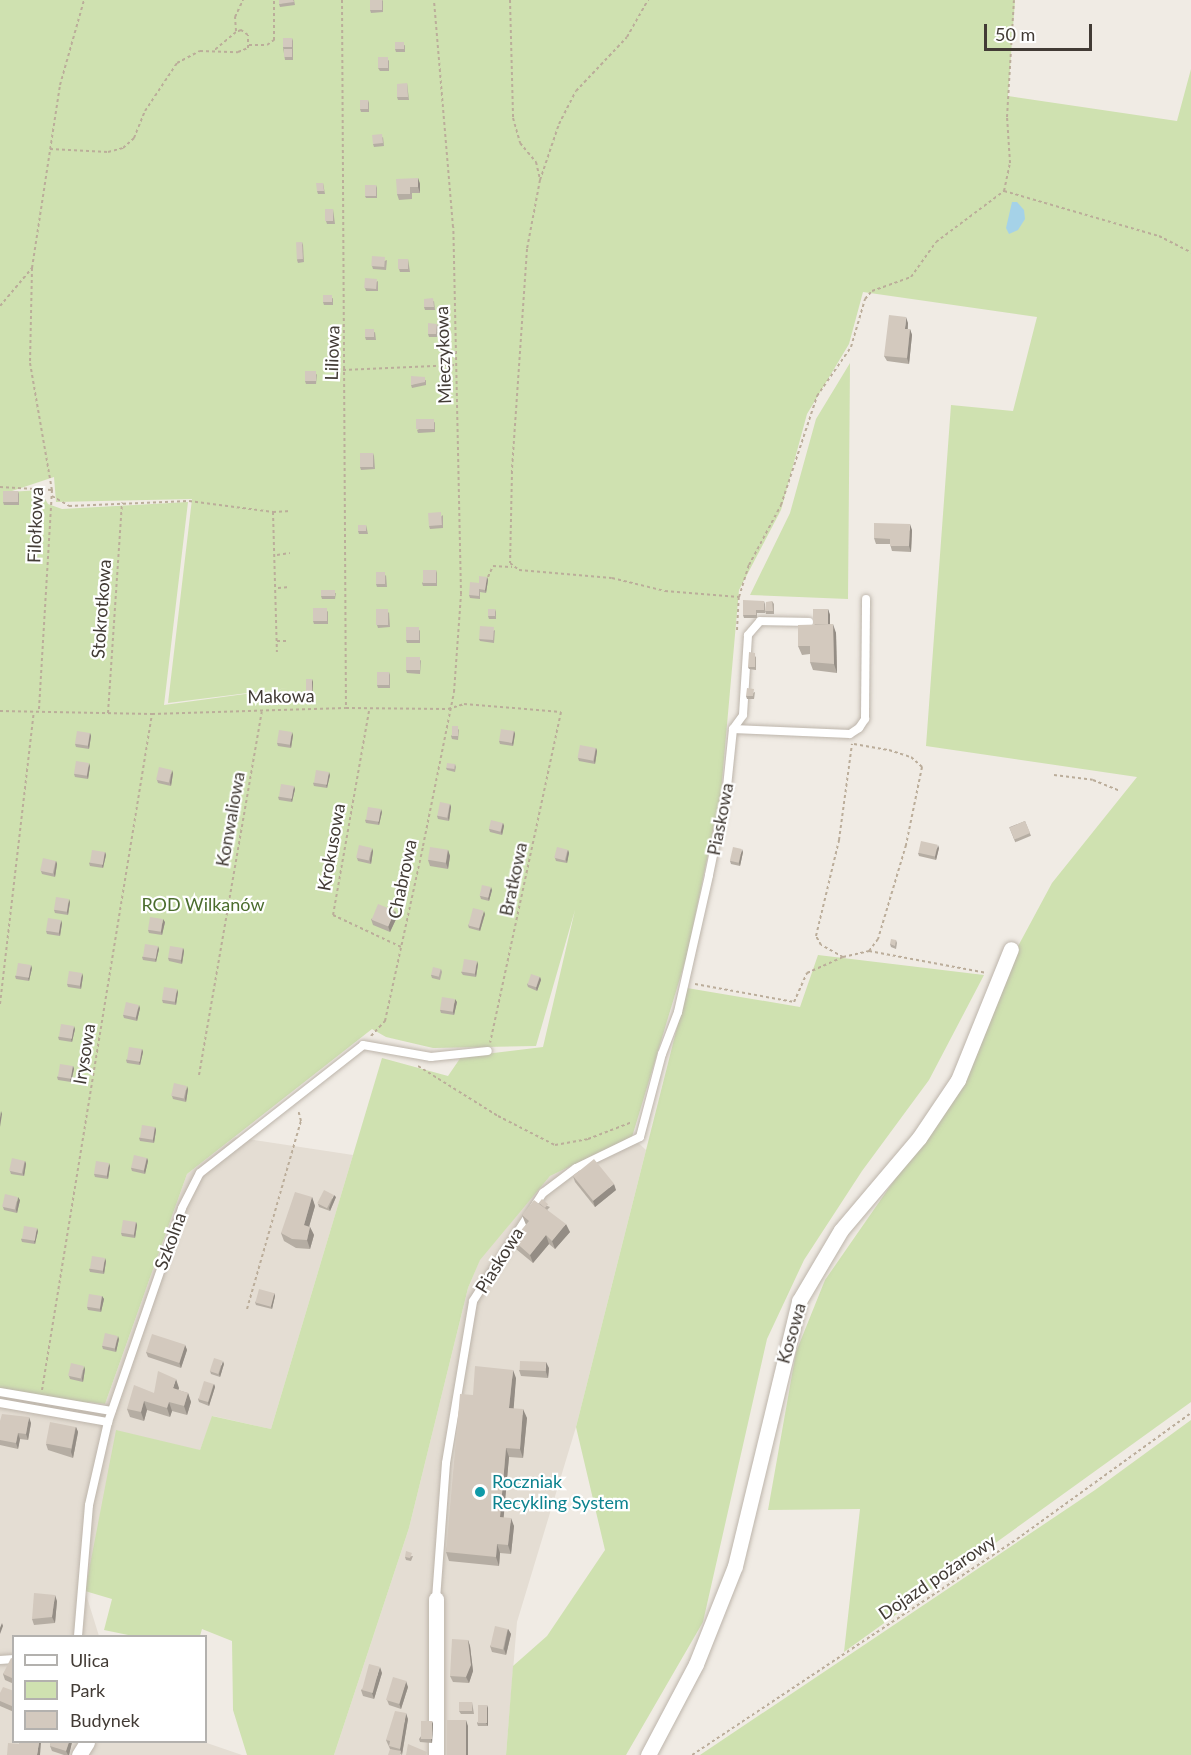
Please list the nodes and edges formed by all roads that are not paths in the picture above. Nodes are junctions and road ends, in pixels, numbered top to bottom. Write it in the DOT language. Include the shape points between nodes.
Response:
graph roads {
  1 [pos="866,599"];
  2 [pos="809,622"];
  3 [pos="733,729"];
  4 [pos="1011,949"];
  5 [pos="488,1051"];
  6 [pos="0,1392"];
  7 [pos="0,1403"];
  8 [pos="111,1411"];
  9 [pos="108,1422"];
  10 [pos="436,1599"];
  11 [pos="78,1635"];
  12 [pos="436,1755"];
  13 [pos="648,1755"];
  1 -- 3 [label="lane" via="866,719 850,734"];
  2 -- 3 [label="lane, Piaskowa" via="760,621 748,635 743,715"];
  3 -- 10 [label="lane, Piaskowa" via="727,788 678,1012 640,1137 576,1168 543,1193 473,1302 446,1463"];
  4 -- 13 [label="street, Kosowa" via="958,1080 919,1138 841,1230 799,1301 735,1566 696,1664"];
  5 -- 8 [label="lane, Szkolna" via="431,1057 363,1045 200,1173 192,1185"];
  6 -- 8 [label="lane"];
  7 -- 9 [label="lane"];
  8 -- 9 [label="lane, Szkolna"];
  9 -- 11 [label="lane, Szkolna" via="88,1505"];
  10 -- 12 [label="street, Piaskowa"];
}
